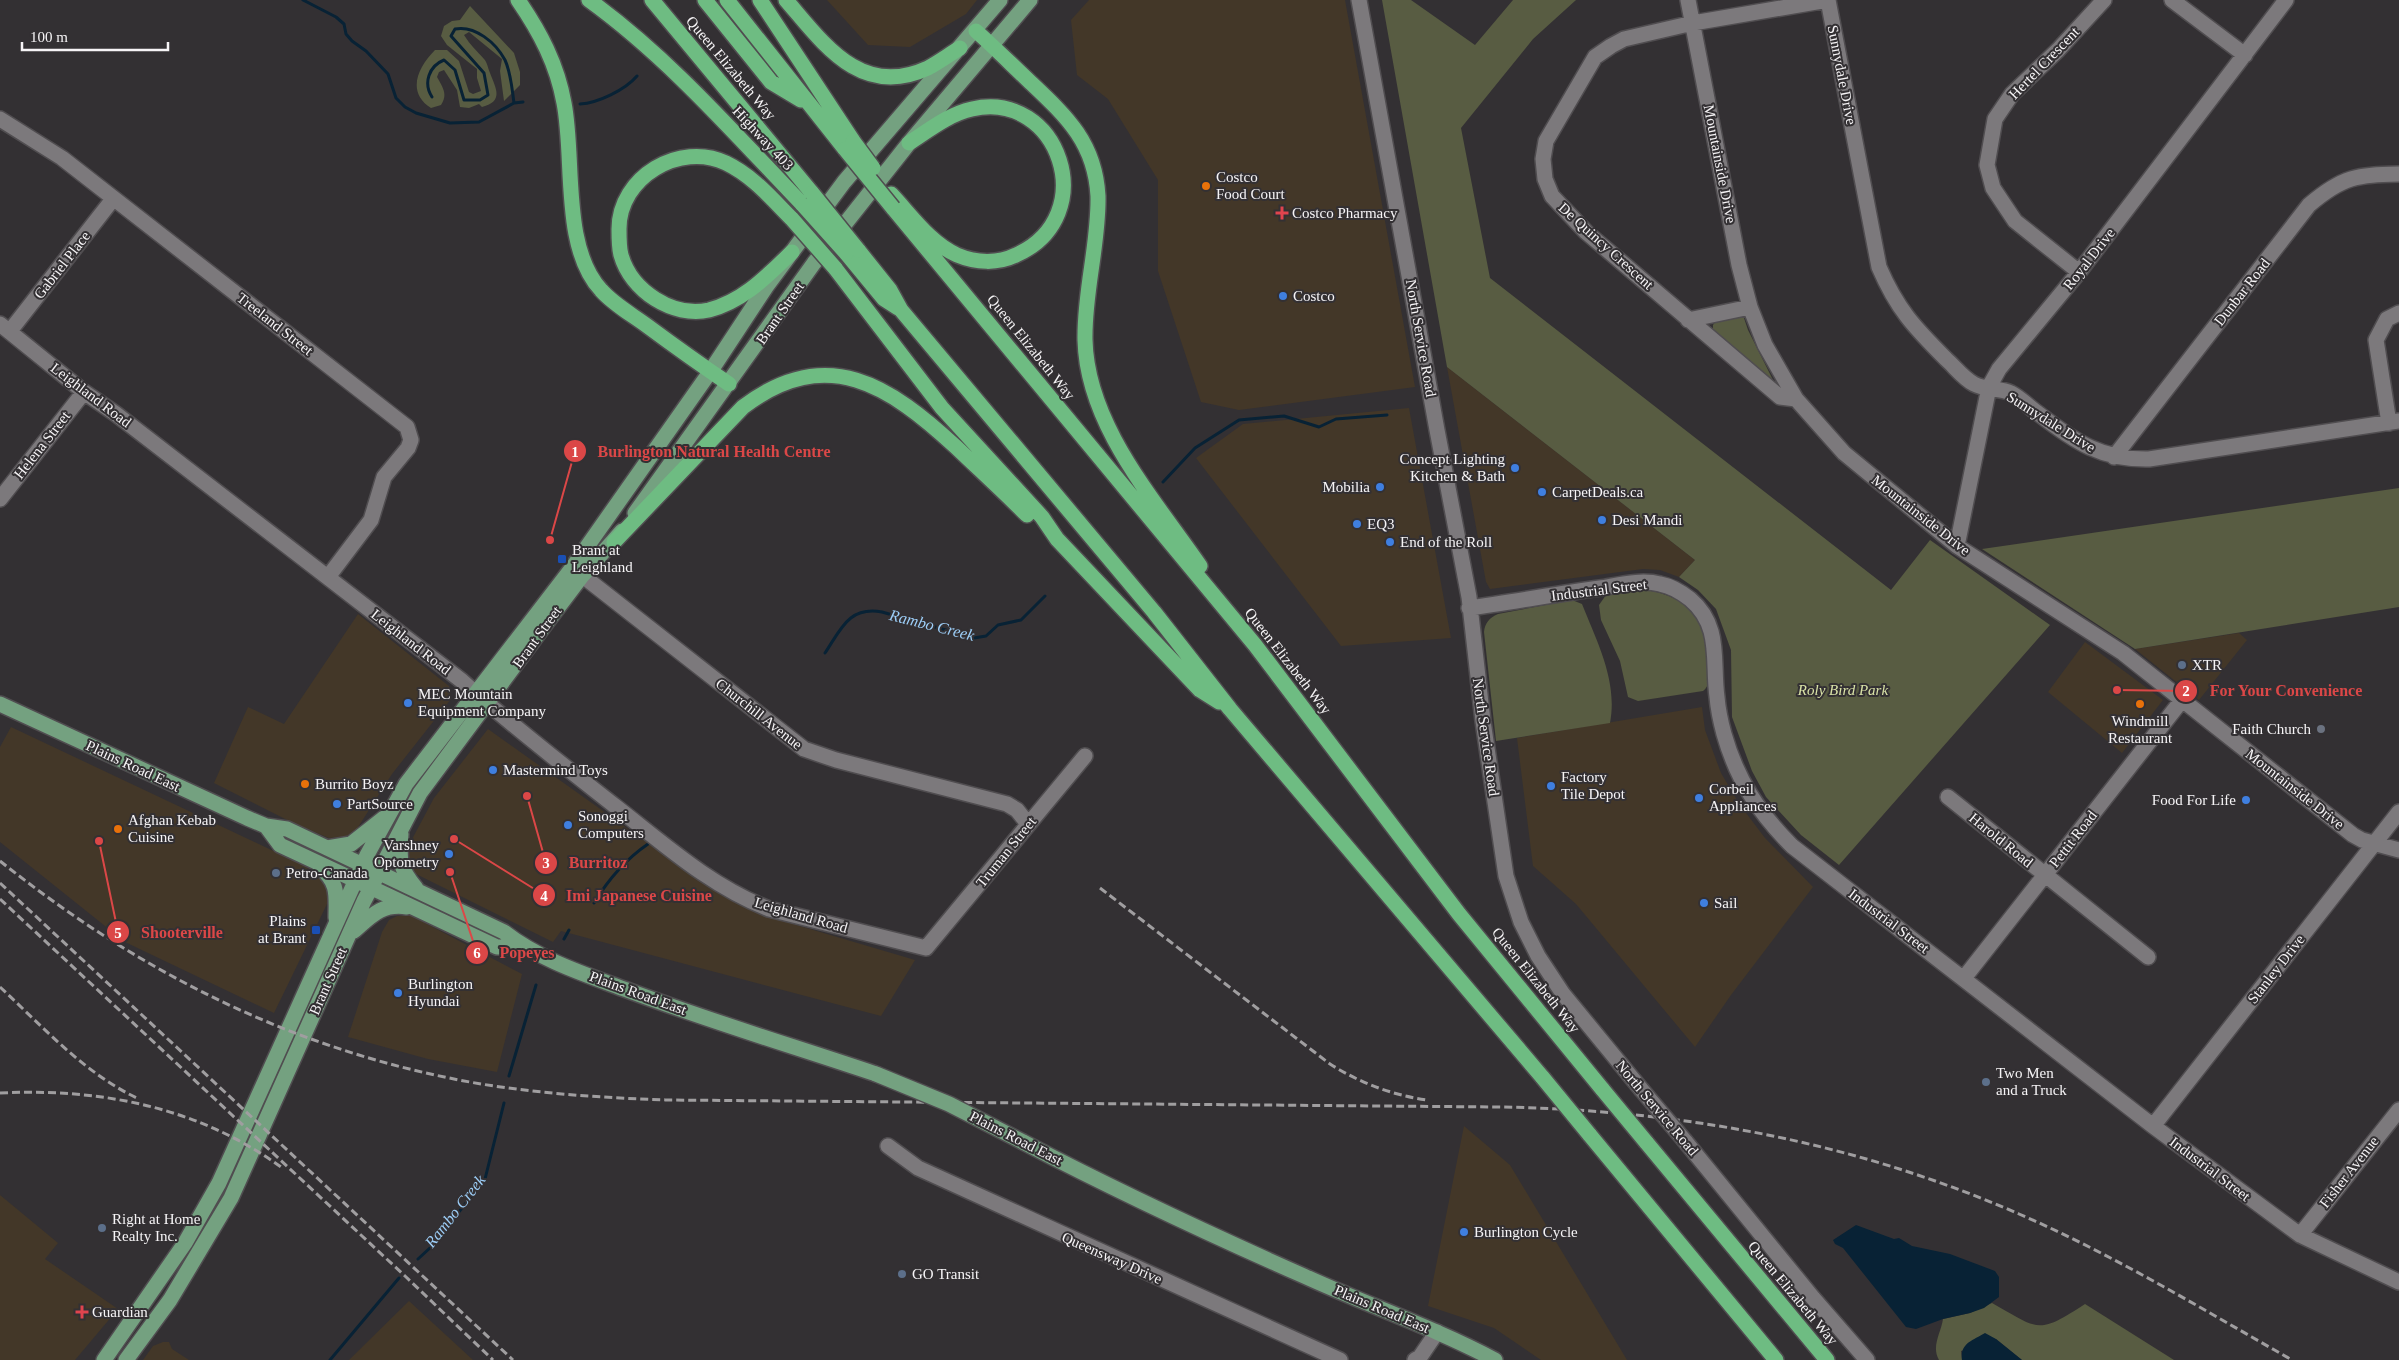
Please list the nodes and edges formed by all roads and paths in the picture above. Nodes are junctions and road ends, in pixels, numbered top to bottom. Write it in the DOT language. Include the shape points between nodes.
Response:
graph roads {
  1 [pos="518,0"];
  2 [pos="589,0"];
  3 [pos="652,0"];
  4 [pos="705,0"];
  5 [pos="727,0"];
  6 [pos="760,0"];
  7 [pos="786,0"];
  8 [pos="1000,0"];
  9 [pos="1030,0"];
  10 [pos="1359,0"];
  11 [pos="1688,0"];
  12 [pos="1828,0"];
  13 [pos="2104,0"];
  14 [pos="2172,0"];
  15 [pos="2286,0"];
  16 [pos="1693,23"];
  17 [pos="976,31"];
  18 [pos="992,46"];
  19 [pos="960,48"];
  20 [pos="2246,55"];
  21 [pos="809,104"];
  22 [pos="0,119"];
  23 [pos="909,143"];
  24 [pos="849,145"];
  25 [pos="2399,174"];
  26 [pos="113,199"];
  27 [pos="807,199"];
  28 [pos="892,201"];
  29 [pos="792,252"];
  30 [pos="2079,272"];
  31 [pos="1750,307"];
  32 [pos="2399,313"];
  33 [pos="1688,320"];
  34 [pos="5,328"];
  35 [pos="710,372"];
  36 [pos="729,384"];
  37 [pos="1989,387"];
  38 [pos="84,392"];
  39 [pos="1796,399"];
  40 [pos="2394,422"];
  41 [pos="2114,457"];
  42 [pos="0,499"];
  43 [pos="1057,539"];
  44 [pos="614,542"];
  45 [pos="1957,546"];
  46 [pos="578,572"];
  47 [pos="328,577"];
  48 [pos="1469,608"];
  49 [pos="1255,645"];
  50 [pos="476,693"];
  51 [pos="2182,700"];
  52 [pos="0,704"];
  53 [pos="488,704"];
  54 [pos="1230,709"];
  55 [pos="1086,756"];
  56 [pos="1948,797"];
  57 [pos="2399,812"];
  58 [pos="388,816"];
  59 [pos="1028,824"];
  60 [pos="266,826"];
  61 [pos="402,826"];
  62 [pos="2374,843"];
  63 [pos="327,848"];
  64 [pos="2399,850"];
  65 [pos="311,860"];
  66 [pos="363,865"];
  67 [pos="378,872"];
  68 [pos="2046,876"];
  69 [pos="356,880"];
  70 [pos="371,888"];
  71 [pos="420,893"];
  72 [pos="414,908"];
  73 [pos="336,923"];
  74 [pos="349,935"];
  75 [pos="524,947"];
  76 [pos="926,948"];
  77 [pos="2148,957"];
  78 [pos="1964,978"];
  79 [pos="2399,1110"];
  80 [pos="2153,1126"];
  81 [pos="888,1146"];
  82 [pos="2300,1235"];
  83 [pos="2399,1282"];
  84 [pos="1437,1332"];
  85 [pos="104,1360"];
  86 [pos="126,1360"];
  87 [pos="1340,1360"];
  88 [pos="1415,1360"];
  89 [pos="1495,1360"];
  90 [pos="1776,1360"];
  91 [pos="1827,1360"];
  92 [pos="1867,1360"];
  1 -- 35 [label="highway" via="540,34 560,82 569,132 578,245 588,271 601,290"];
  2 -- 27 [label="highway, Highway 403" via="693,89"];
  3 -- 27 [label="highway, Queen Elizabeth Way"];
  4 -- 21 [label="highway, Queen Elizabeth Way" via="771,82"];
  5 -- 21 [label="highway"];
  6 -- 24 [label="highway"];
  7 -- 19 [label="highway" via="840,59 872,75 886,78 919,70"];
  8 -- 17 [label="main road, Brant Street"];
  9 -- 18 [label="main road, Brant Street"];
  10 -- 48 [label="street, North Service Road"];
  11 -- 16 [label="street, Mountainside Drive"];
  12 -- 16 [label="street, De Quincy Crescent"];
  12 -- 37 [label="street, Sunnydale Drive" via="1879,267 1891,296 1915,329 1963,376"];
  13 -- 30 [label="street, Hertel Crescent" via="2012,94 1995,119 1987,165 1993,188 2014,221"];
  14 -- 20 [label="street"];
  15 -- 20 [label="street, Royal Drive"];
  16 -- 31 [label="street, Mountainside Drive"];
  16 -- 33 [label="street, De Quincy Crescent" via="1624,39 1595,57 1546,141 1543,159 1545,179 1558,204"];
  17 -- 18 [label="highway"];
  17 -- 19 [label="main road, Brant Street"];
  18 -- 23 [label="main road, Brant Street"];
  18 -- 49 [label="highway" via="1068,118 1091,158 1097,182 1098,209 1085,341 1099,407 1118,448"];
  19 -- 29 [label="main road, Brant Street" via="850,175"];
  20 -- 30 [label="street, Royal Drive"];
  21 -- 24 [label="highway, Queen Elizabeth Way"];
  22 -- 26 [label="street, Treeland Street" via="62,158"];
  23 -- 28 [label="highway" via="957,113 973,108 993,107 1015,112 1041,129 1058,154 1064,174 1060,209 1047,233 1030,249 1000,260 972,260 956,255 934,240"];
  23 -- 36 [label="main road, Brant Street" via="814,263"];
  24 -- 28 [label="highway, Queen Elizabeth Way, bridge"];
  25 -- 41 [label="street, Dunbar Road" via="2362,175 2345,180 2309,205"];
  26 -- 34 [label="street, Gabriel Place"];
  26 -- 47 [label="street, Treeland Street" via="410,432 408,448 384,477 371,520"];
  27 -- 54 [label="highway, Queen Elizabeth Way, bridge" via="890,290 901,310 1148,605"];
  28 -- 49 [label="highway, Queen Elizabeth Way"];
  29 -- 35 [label="main road, Brant Street"];
  29 -- 43 [label="highway, bridge" via="756,287 731,301 709,310 683,310 649,296 632,279 621,256 619,228 626,201 642,177 657,167 676,159 696,157 725,163 738,170 792,219 835,268 942,408 1042,517"];
  30 -- 37 [label="street, Royal Drive"];
  31 -- 33 [label="street"];
  31 -- 39 [label="street, Mountainside Drive" via="1765,346"];
  32 -- 40 [label="street" via="2387,319 2376,340"];
  33 -- 39 [label="street, De Quincy Crescent" via="1780,397"];
  34 -- 38 [label="street, Leighland Road"];
  35 -- 36 [label="highway"];
  35 -- 46 [label="main road, Brant Street"];
  36 -- 44 [label="main road, Brant Street"];
  37 -- 41 [label="street, Sunnydale Drive" via="2012,393 2056,428 2087,447"];
  37 -- 45 [label="street, Royal Drive"];
  38 -- 42 [label="street, Helena Street"];
  38 -- 47 [label="street, Leighland Road"];
  39 -- 45 [label="street, Mountainside Drive" via="1844,452"];
  40 -- 41 [label="street, Sunnydale Drive" via="2149,459"];
  43 -- 44 [label="highway" via="904,402 874,386 843,376 828,376 807,378 761,393 743,407"];
  43 -- 54 [label="highway" via="1200,690"];
  44 -- 46 [label="main road, Brant Street"];
  45 -- 51 [label="street, Mountainside Drive" via="2122,653"];
  46 -- 50 [label="main road, Brant Street"];
  46 -- 53 [label="main road, Brant Street"];
  46 -- 59 [label="street, Churchill Avenue" via="804,749 1007,804 1017,810"];
  47 -- 50 [label="street, Leighland Road"];
  48 -- 78 [label="street, Industrial Street" via="1638,583 1660,584 1680,591 1696,605 1711,629 1715,645 1716,697 1724,734 1735,766 1767,821 1812,863"];
  48 -- 92 [label="street, North Service Road, bridge" via="1506,876 1521,922 1538,956 1562,994"];
  49 -- 91 [label="highway, Queen Elizabeth Way, bridge" via="1459,914"];
  50 -- 53 [label="street, Leighland Road"];
  50 -- 58 [label="main road, Brant Street" via="406,784"];
  51 -- 62 [label="street, Mountainside Drive" via="2353,835"];
  51 -- 68 [label="street, Pettit Road"];
  52 -- 60 [label="main road, Plains Road East"];
  53 -- 61 [label="main road, Brant Street" via="433,775"];
  53 -- 76 [label="street, Leighland Road" via="695,869 732,893 769,909"];
  54 -- 90 [label="highway, Queen Elizabeth Way, bridge" via="1543,1078"];
  55 -- 59 [label="street, Truman Street"];
  56 -- 68 [label="street, Harold Road"];
  57 -- 62 [label="street, Stanley Drive"];
  58 -- 63 [label="main road" via="351,844"];
  58 -- 66 [label="main road, Brant Street"];
  59 -- 76 [label="street, Truman Street"];
  60 -- 63 [label="main road, Plains Road East" via="288,829"];
  60 -- 65 [label="main road, Plains Road East" via="280,845"];
  61 -- 67 [label="main road, Brant Street"];
  61 -- 71 [label="main road" via="402,868"];
  62 -- 64 [label="street, Mountainside Drive"];
  62 -- 80 [label="street, Stanley Drive"];
  63 -- 66 [label="main road, Plains Road East"];
  65 -- 69 [label="main road, Plains Road East"];
  65 -- 73 [label="main road" via="332,877"];
  66 -- 67 [label="main road, Plains Road East"];
  66 -- 69 [label="main road, Brant Street"];
  67 -- 70 [label="main road, Brant Street"];
  67 -- 71 [label="main road, Plains Road East"];
  68 -- 77 [label="street, Harold Road"];
  68 -- 78 [label="street, Pettit Road"];
  69 -- 70 [label="main road, Plains Road East"];
  69 -- 73 [label="main road, Brant Street"];
  70 -- 72 [label="main road, Plains Road East"];
  70 -- 74 [label="main road, Brant Street"];
  71 -- 75 [label="main road, Plains Road East" via="504,932"];
  72 -- 74 [label="main road" via="383,907"];
  72 -- 75 [label="main road, Plains Road East" via="497,946"];
  73 -- 85 [label="main road, Brant Street" via="219,1183 185,1243"];
  74 -- 86 [label="main road, Brant Street" via="231,1198 170,1300"];
  75 -- 84 [label="main road, Plains Road East, bridge" via="654,1000 876,1074 949,1104 1211,1234"];
  78 -- 80 [label="street, Industrial Street"];
  79 -- 82 [label="street, Fisher Avenue"];
  80 -- 82 [label="street, Industrial Street"];
  81 -- 87 [label="street, Queensway Drive" via="918,1168"];
  82 -- 83 [label="street, Industrial Street"];
  84 -- 88 [label="street"];
  84 -- 89 [label="main road, Plains Road East"];
}
